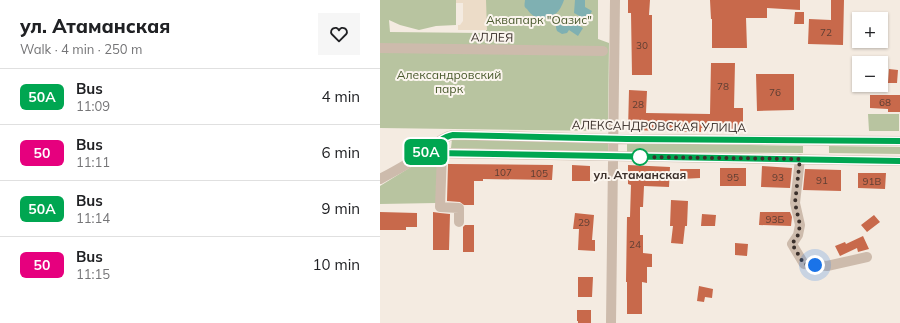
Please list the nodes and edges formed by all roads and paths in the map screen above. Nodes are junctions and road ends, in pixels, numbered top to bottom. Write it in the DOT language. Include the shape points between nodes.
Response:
graph roads {
  1 [pos="615,0"];
  2 [pos="380,48"];
  3 [pos="603,51"];
  4 [pos="613,139"];
  5 [pos="900,141"];
  6 [pos="442,153"];
  7 [pos="424,154"];
  8 [pos="613,156"];
  9 [pos="800,159"];
  10 [pos="900,161"];
  11 [pos="380,179"];
  12 [pos="459,222"];
  13 [pos="867,257"];
  14 [pos="611,323"];
  1 -- 4 [label="street"];
  2 -- 3 [label="street, АЛЛЕЯ"];
  4 -- 5 [label="street, АЛЕКСАНДРОВСКАЯ УЛИЦА"];
  4 -- 7 [label="street, АЛЕКСАНДРОВСКАЯ УЛИЦА" via="453,135 443,139"];
  4 -- 8 [label="street"];
  6 -- 7 [label="street, АЛЕКСАНДРОВСКАЯ УЛИЦА"];
  6 -- 8 [label="street, АЛЕКСАНДРОВСКАЯ УЛИЦА"];
  6 -- 12 [label="street" via="440,207 459,208"];
  7 -- 11 [label="street, АЛЕКСАНДРОВСКАЯ УЛИЦА"];
  8 -- 9 [label="street, АЛЕКСАНДРОВСКАЯ УЛИЦА"];
  8 -- 14 [label="street"];
  9 -- 10 [label="street, АЛЕКСАНДРОВСКАЯ УЛИЦА"];
  9 -- 13 [label="street" via="795,203 800,225 798,235 792,244 804,264 827,266"];
}
